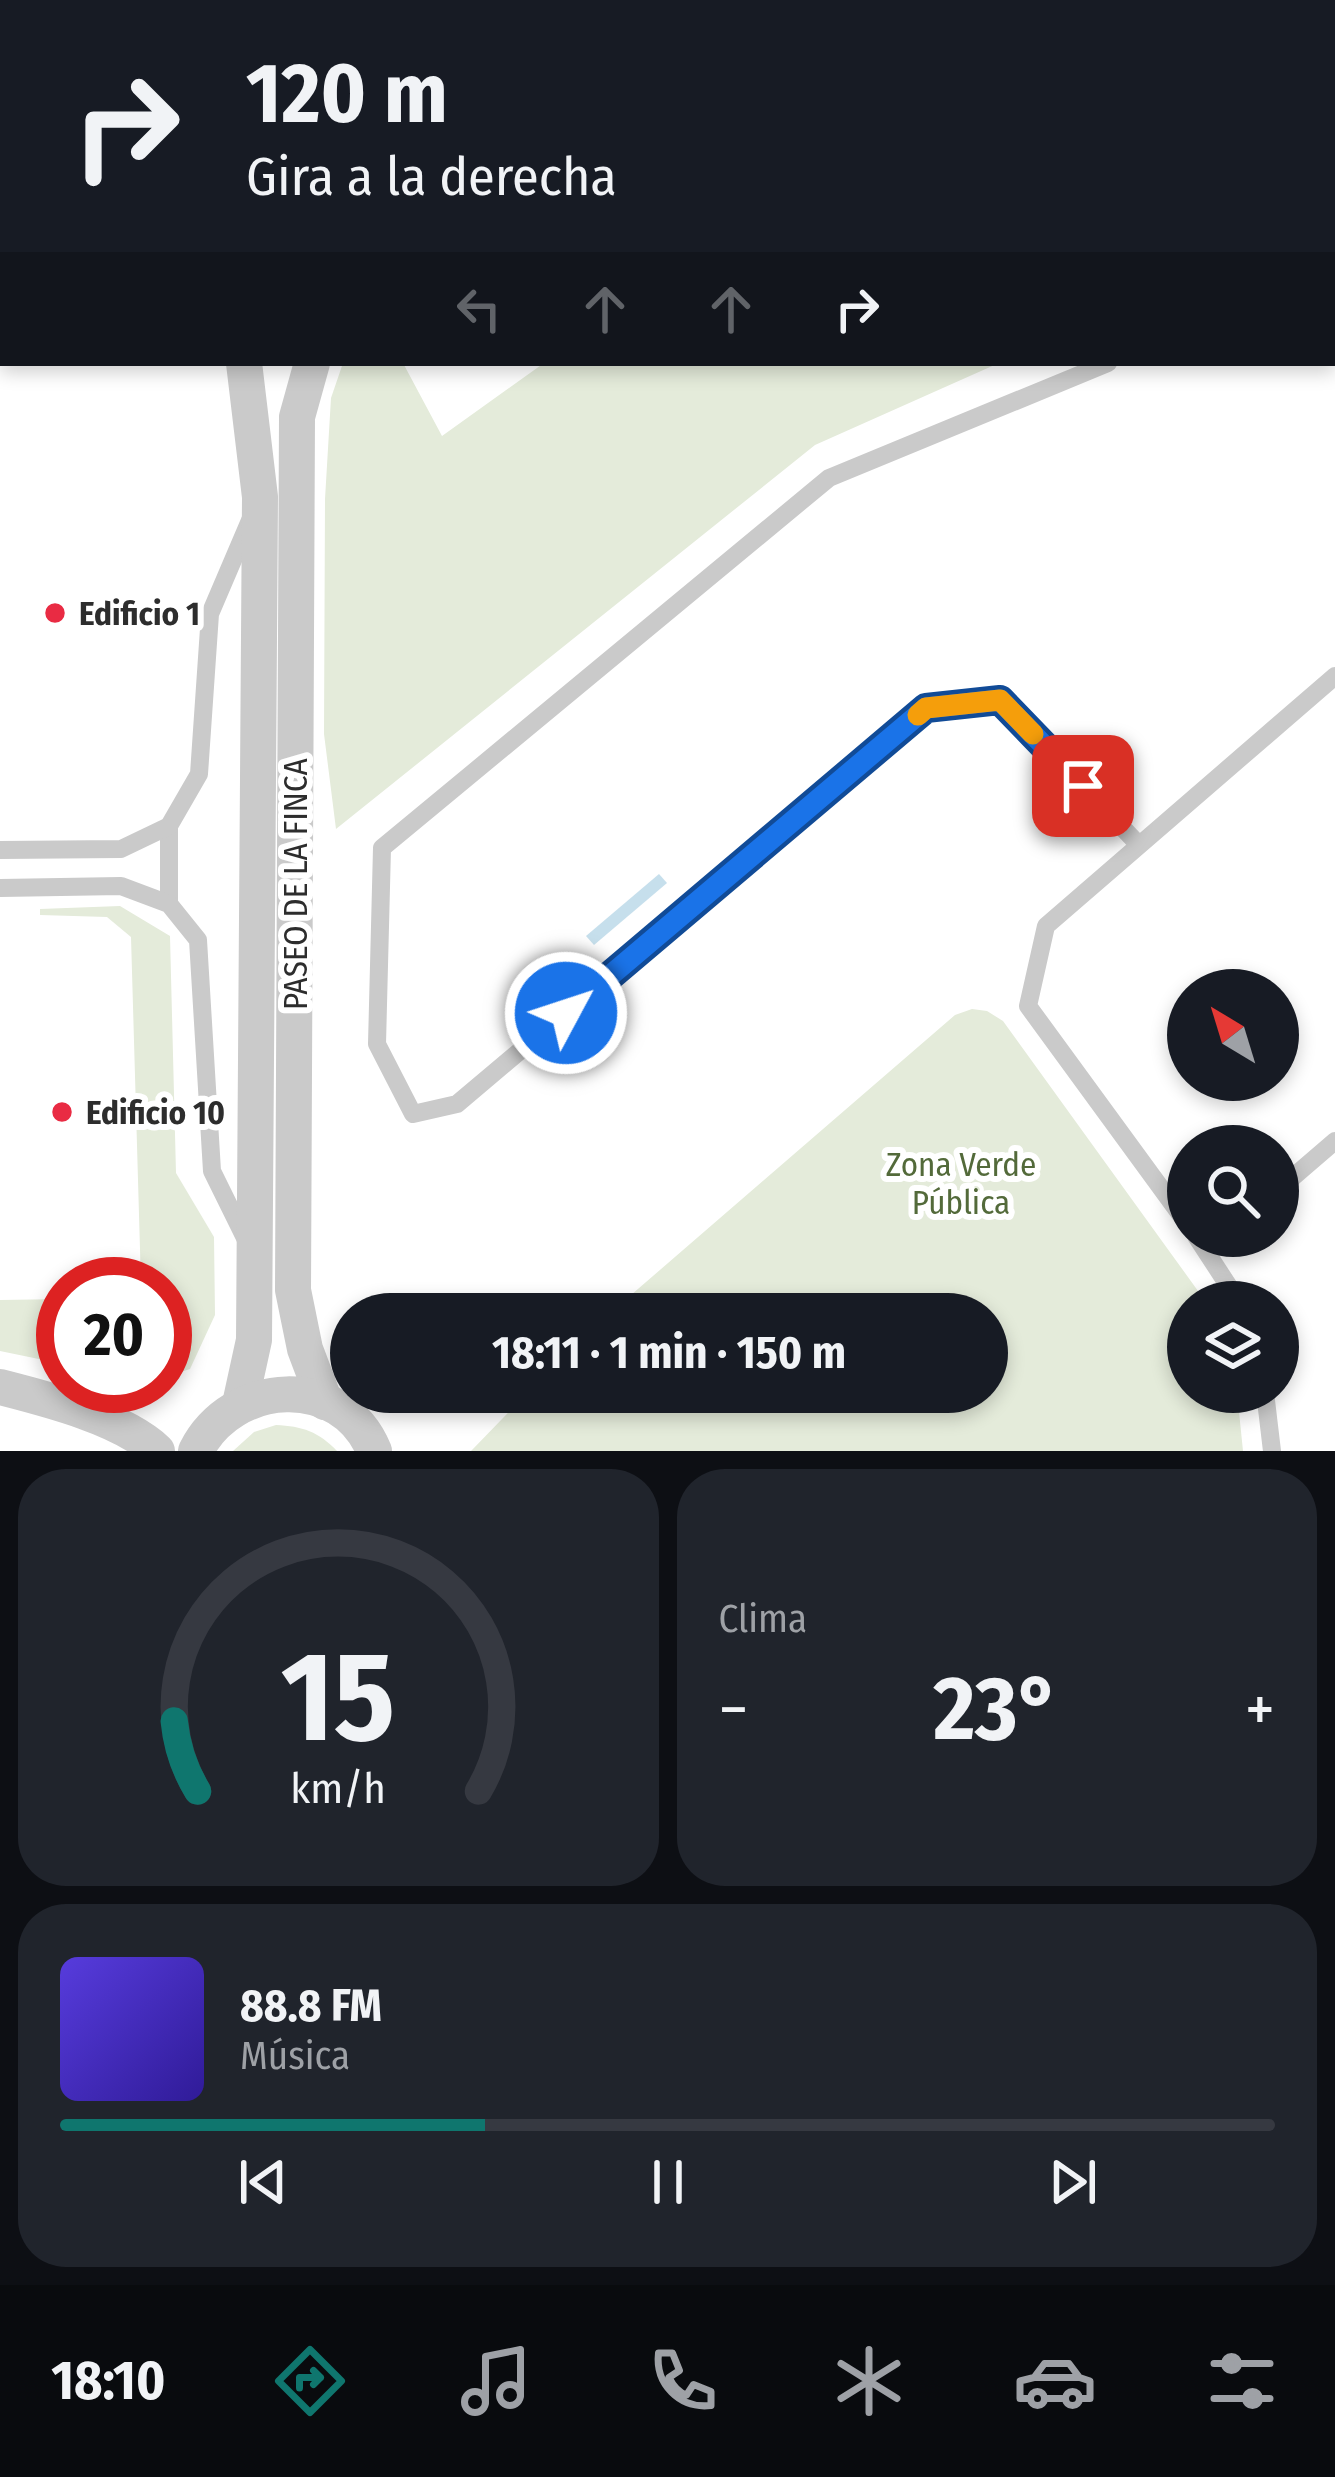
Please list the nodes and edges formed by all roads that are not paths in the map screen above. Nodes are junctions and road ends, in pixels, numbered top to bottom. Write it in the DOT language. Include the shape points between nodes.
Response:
graph roads {
  1 [pos="244,366"];
  2 [pos="311,366"];
  3 [pos="1101,366"];
  4 [pos="260,497"];
  5 [pos="1335,676"];
  6 [pos="169,826"];
  7 [pos="1138,844"];
  8 [pos="0,850"];
  9 [pos="0,888"];
  10 [pos="169,904"];
  11 [pos="1335,1141"];
  12 [pos="1299,1172"];
  13 [pos="1167,1196"];
  14 [pos="255,1259"];
  15 [pos="0,1387"];
  16 [pos="326,1402"];
  17 [pos="230,1411"];
  18 [pos="1267,1413"];
  19 [pos="144,1441"];
  20 [pos="196,1451"];
  21 [pos="374,1451"];
  22 [pos="1272,1451"];
  1 -- 4 [label="street, PASEO DE LA FINCA"];
  2 -- 16 [label="street, PASEO DE LA FINCA" via="297,417 293,1290"];
  3 -- 7 [label="lane" via="829,478 382,848 376,1044 413,1114 457,1104 926,708 1000,700"];
  4 -- 6 [label="lane" via="210,614 199,774"];
  4 -- 14 [label="street, PASEO DE LA FINCA"];
  5 -- 7 [label="lane"];
  6 -- 8 [label="lane" via="122,849"];
  6 -- 10 [label="lane"];
  7 -- 13 [label="lane" via="1046,926 1028,1006"];
  9 -- 10 [label="lane" via="121,886"];
  10 -- 14 [label="lane" via="198,940 212,1171"];
  11 -- 12 [label="lane"];
  14 -- 17 [label="street, PASEO DE LA FINCA" via="254,1340"];
  15 -- 19 [label="street"];
  16 -- 17 [label="street" via="268,1395"];
  16 -- 21 [label="street"];
  17 -- 19 [label="street"];
  17 -- 20 [label="street"];
  18 -- 22 [label="lane"];
}
